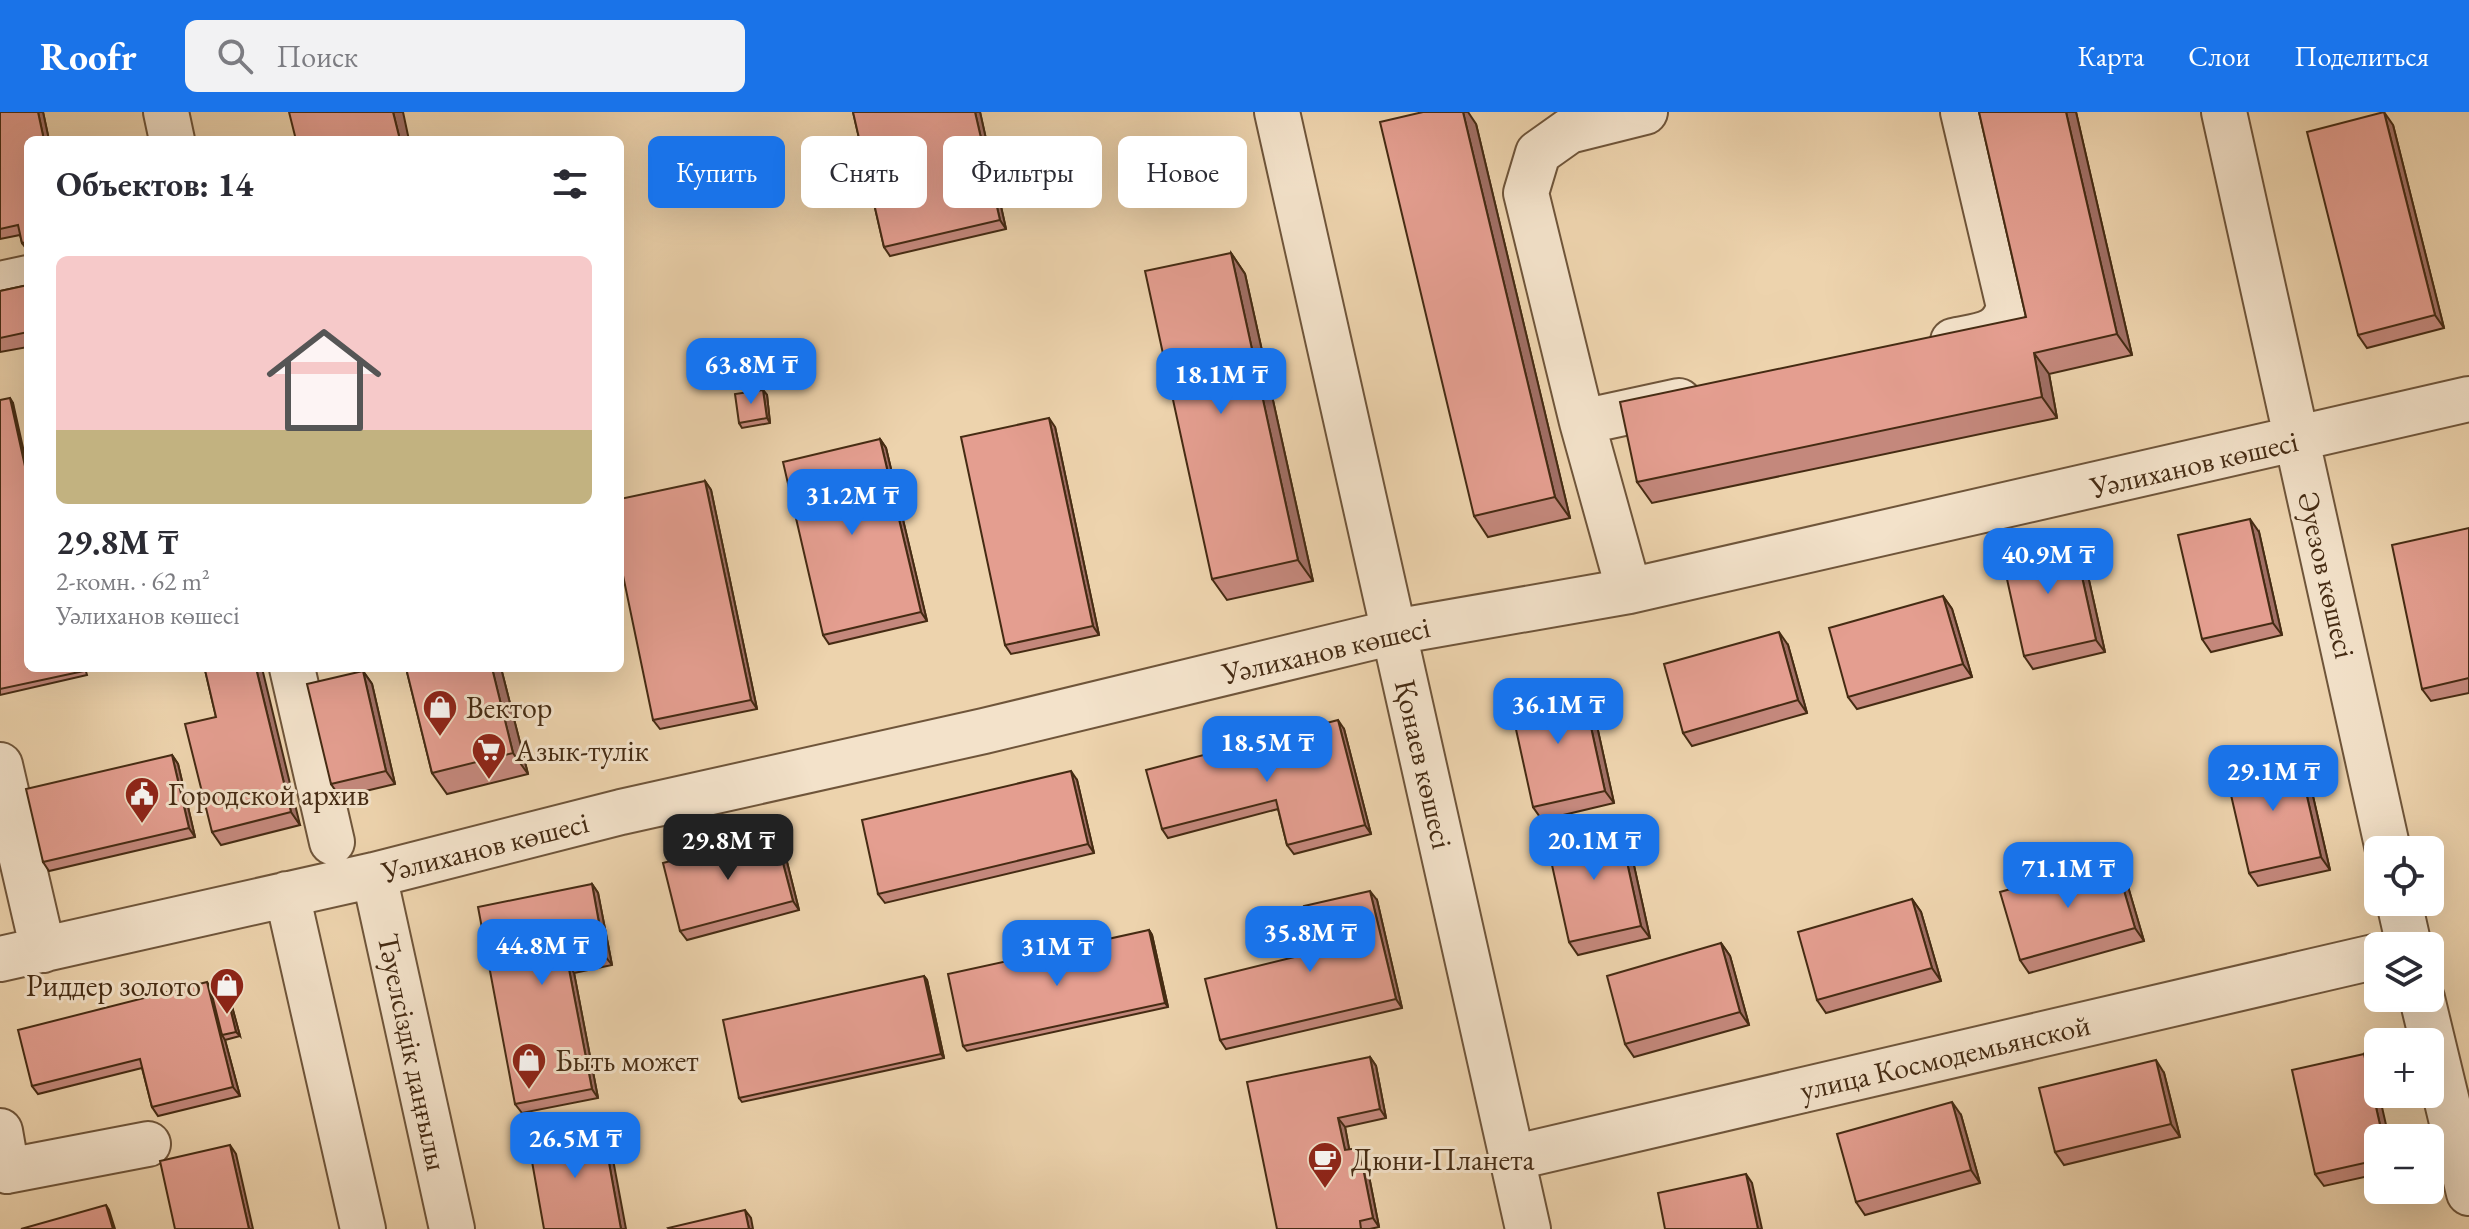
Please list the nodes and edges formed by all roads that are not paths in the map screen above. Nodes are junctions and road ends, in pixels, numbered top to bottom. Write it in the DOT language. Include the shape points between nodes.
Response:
graph roads {
  1 [pos="166,112"];
  2 [pos="1277,112"];
  3 [pos="1645,112"];
  4 [pos="1963,112"];
  5 [pos="2224,112"];
  6 [pos="171,136"];
  7 [pos="24,279"];
  8 [pos="0,284"];
  9 [pos="1920,349"];
  10 [pos="1720,392"];
  11 [pos="2469,399"];
  12 [pos="1582,422"];
  13 [pos="2297,441"];
  14 [pos="1629,591"];
  15 [pos="1394,632"];
  16 [pos="293,672"];
  17 [pos="0,765"];
  18 [pos="2385,836"];
  19 [pos="332,842"];
  20 [pos="374,875"];
  21 [pos="287,894"];
  22 [pos="43,950"];
  23 [pos="0,959"];
  24 [pos="2364,959"];
  25 [pos="2425,1012"];
  26 [pos="148,1144"];
  27 [pos="2,1158"];
  28 [pos="1512,1158"];
  29 [pos="2469,1193"];
  30 [pos="363,1229"];
  31 [pos="452,1229"];
  32 [pos="1528,1229"];
  1 -- 6 [label="street"];
  2 -- 15 [label="street, Қонаев көшесі"];
  3 -- 12 [label="street" via="1569,131 1538,153 1526,193"];
  4 -- 9 [label="street" via="2009,307 1996,332"];
  5 -- 13 [label="street, Әуезов көшесі"];
  7 -- 8 [label="street"];
  10 -- 12 [label="street"];
  11 -- 13 [label="street, Уәлиханов көшесі"];
  12 -- 14 [label="street"];
  13 -- 14 [label="street, Уәлиханов көшесі"];
  13 -- 18 [label="street, Әуезов көшесі"];
  14 -- 15 [label="street, Уәлиханов көшесі"];
  15 -- 20 [label="street, Уәлиханов көшесі" via="621,812"];
  15 -- 28 [label="street, Қонаев көшесі"];
  16 -- 19 [label="street"];
  17 -- 22 [label="street"];
  20 -- 21 [label="street, Уәлиханов көшесі"];
  20 -- 31 [label="street, Тәуелсіздік даңғылы"];
  21 -- 22 [label="street, Уәлиханов көшесі"];
  21 -- 30 [label="street"];
  22 -- 23 [label="street, Уәлиханов көшесі"];
  24 -- 28 [label="street, улица Космодемьянской"];
  25 -- 29 [label="street"];
  26 -- 27 [label="street"];
  28 -- 32 [label="street, Қонаев көшесі"];
}
